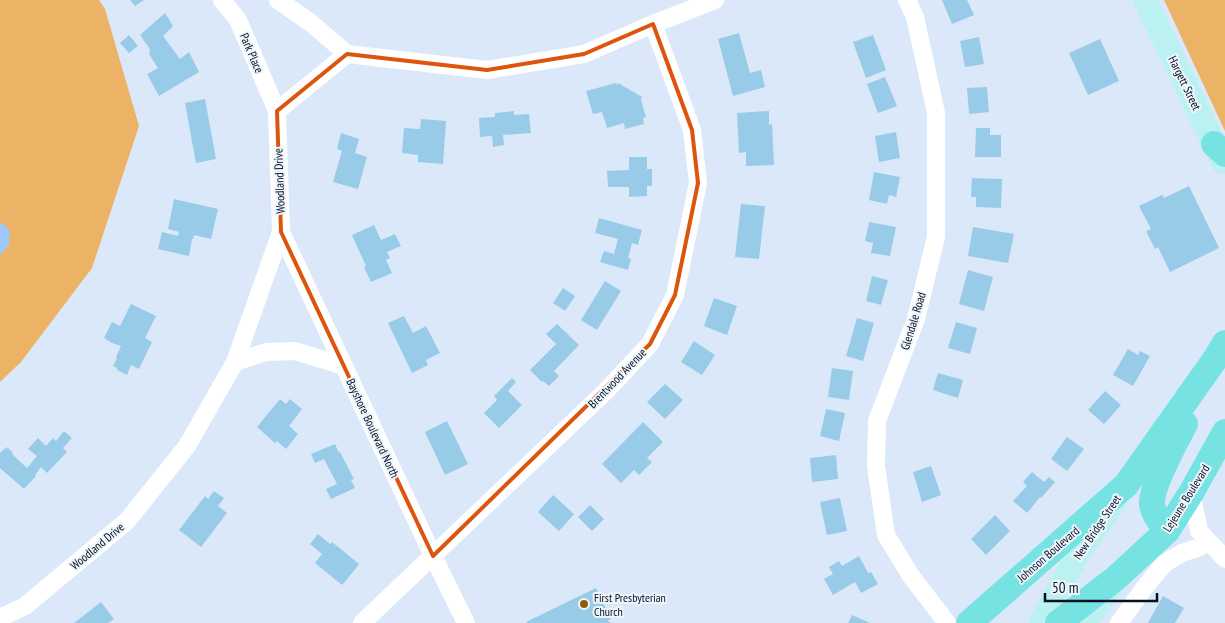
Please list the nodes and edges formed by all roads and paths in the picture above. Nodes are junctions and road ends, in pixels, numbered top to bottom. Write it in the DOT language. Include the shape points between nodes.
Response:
graph roads {
  1 [pos="222,0"];
  2 [pos="278,0"];
  3 [pos="715,0"];
  4 [pos="907,0"];
  5 [pos="1145,0"];
  6 [pos="653,24"];
  7 [pos="347,54"];
  8 [pos="277,111"];
  9 [pos="1221,155"];
  10 [pos="281,232"];
  11 [pos="1221,350"];
  12 [pos="235,362"];
  13 [pos="344,366"];
  14 [pos="1225,432"];
  15 [pos="1126,485"];
  16 [pos="1191,493"];
  17 [pos="1167,531"];
  18 [pos="1200,547"];
  19 [pos="433,556"];
  20 [pos="1225,559"];
  21 [pos="1116,578"];
  22 [pos="0,618"];
  23 [pos="362,623"];
  24 [pos="466,623"];
  25 [pos="947,623"];
  26 [pos="969,623"];
  27 [pos="1041,623"];
  28 [pos="1058,623"];
  29 [pos="1086,623"];
  30 [pos="1119,623"];
  1 -- 8 [label="street, Park Place" via="238,20"];
  2 -- 7 [label="street"];
  3 -- 6 [label="street"];
  4 -- 25 [label="street, Glendale Road" via="915,17 936,113 936,237 916,319 877,421 876,466 886,536"];
  5 -- 9 [label="main road, Hargett Street"];
  6 -- 7 [label="street" via="584,54 487,70"];
  6 -- 19 [label="street, Brentwood Avenue" via="692,130 698,183 675,295 650,344 606,391"];
  7 -- 8 [label="street"];
  8 -- 10 [label="street, Woodland Drive"];
  10 -- 12 [label="street, Woodland Drive"];
  10 -- 13 [label="street, Bayshore Boulevard North"];
  11 -- 15 [label="main road"];
  11 -- 17 [label="main road" via="1154,489 1152,504"];
  12 -- 13 [label="street" via="266,352 294,352"];
  12 -- 22 [label="street, Woodland Drive" via="187,446 127,521 25,606"];
  13 -- 19 [label="street, Bayshore Boulevard North"];
  14 -- 16 [label="main road, Lejeune Boulevard"];
  15 -- 26 [label="main road, Johnson Boulevard"];
  15 -- 27 [label="main road, New Bridge Street" via="1078,554"];
  16 -- 17 [label="main road, Lejeune Boulevard"];
  16 -- 20 [label="street" via="1199,531"];
  17 -- 18 [label="street"];
  17 -- 21 [label="main road, Lejeune Boulevard"];
  18 -- 20 [label="street"];
  18 -- 30 [label="street" via="1165,563"];
  19 -- 23 [label="street, Brentwood Avenue"];
  19 -- 24 [label="street, Bayshore Boulevard North"];
  21 -- 28 [label="main road"];
  21 -- 29 [label="main road"];
}
